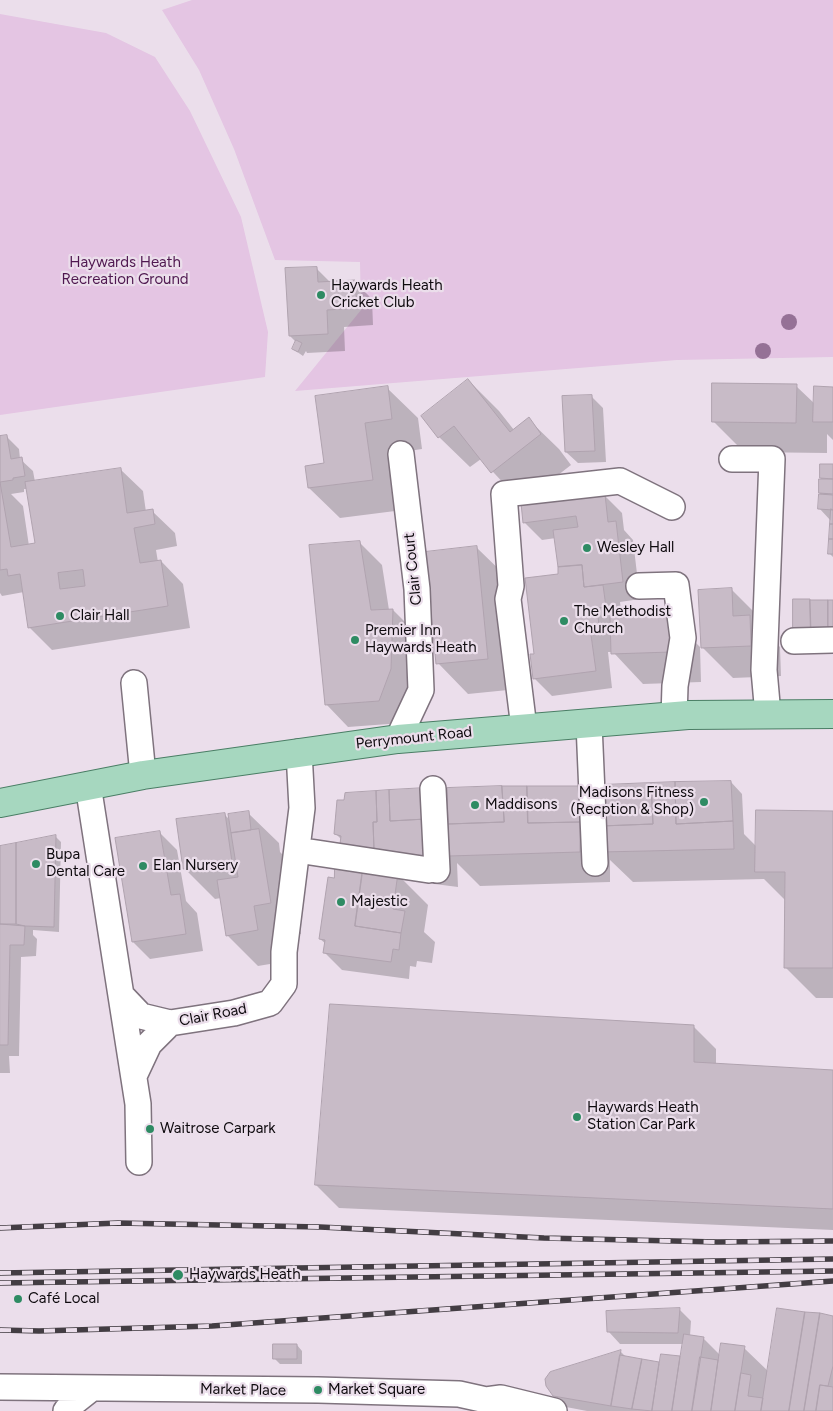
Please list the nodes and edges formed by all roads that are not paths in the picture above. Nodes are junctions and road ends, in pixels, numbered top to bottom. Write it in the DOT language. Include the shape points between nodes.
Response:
graph roads {
  1 [pos="400,454"];
  2 [pos="732,459"];
  3 [pos="672,507"];
  4 [pos="639,586"];
  5 [pos="833,640"];
  6 [pos="794,641"];
  7 [pos="134,683"];
  8 [pos="768,714"];
  9 [pos="833,714"];
  10 [pos="674,716"];
  11 [pos="589,724"];
  12 [pos="524,728"];
  13 [pos="398,739"];
  14 [pos="299,752"];
  15 [pos="143,775"];
  16 [pos="88,785"];
  17 [pos="433,789"];
  18 [pos="0,803"];
  19 [pos="297,850"];
  20 [pos="595,863"];
  21 [pos="121,995"];
  22 [pos="170,1024"];
  23 [pos="134,1076"];
  24 [pos="139,1162"];
  25 [pos="0,1387"];
  26 [pos="92,1388"];
  27 [pos="168,1400"];
  28 [pos="318,1401"];
  29 [pos="493,1406"];
  30 [pos="66,1411"];
  31 [pos="554,1411"];
  1 -- 13 [label="street, Clair Court" via="417,589 421,690"];
  2 -- 8 [label="street" via="772,459 764,670"];
  3 -- 12 [label="street" via="620,481 504,494 511,586 508,599"];
  4 -- 10 [label="street" via="676,584 683,638"];
  5 -- 6 [label="street"];
  7 -- 15 [label="street"];
  8 -- 9 [label="main road, Perrymount Road"];
  8 -- 10 [label="main road, Perrymount Road"];
  10 -- 11 [label="main road, Perrymount Road"];
  11 -- 12 [label="main road, Perrymount Road"];
  11 -- 20 [label="street"];
  12 -- 13 [label="main road, Perrymount Road"];
  13 -- 14 [label="main road, Perrymount Road"];
  14 -- 15 [label="main road, Perrymount Road"];
  14 -- 19 [label="street, Clair Road" via="302,808"];
  15 -- 16 [label="main road, Perrymount Road"];
  16 -- 18 [label="main road, Perrymount Road"];
  16 -- 21 [label="street"];
  17 -- 19 [label="street" via="433,870"];
  19 -- 22 [label="street, Clair Road" via="284,952 284,984 270,1004"];
  21 -- 22 [label="street, Clair Road" via="141,1016"];
  21 -- 23 [label="street"];
  22 -- 23 [label="street" via="149,1044"];
  23 -- 24 [label="street"];
  25 -- 26 [label="street, Market Place"];
  26 -- 27 [label="street, Market Place"];
  26 -- 30 [label="street"];
  27 -- 28 [label="street, Market Place"];
  28 -- 29 [label="street, Market Place" via="459,1394"];
  29 -- 31 [label="street, Market Place" via="501,1398"];
}
